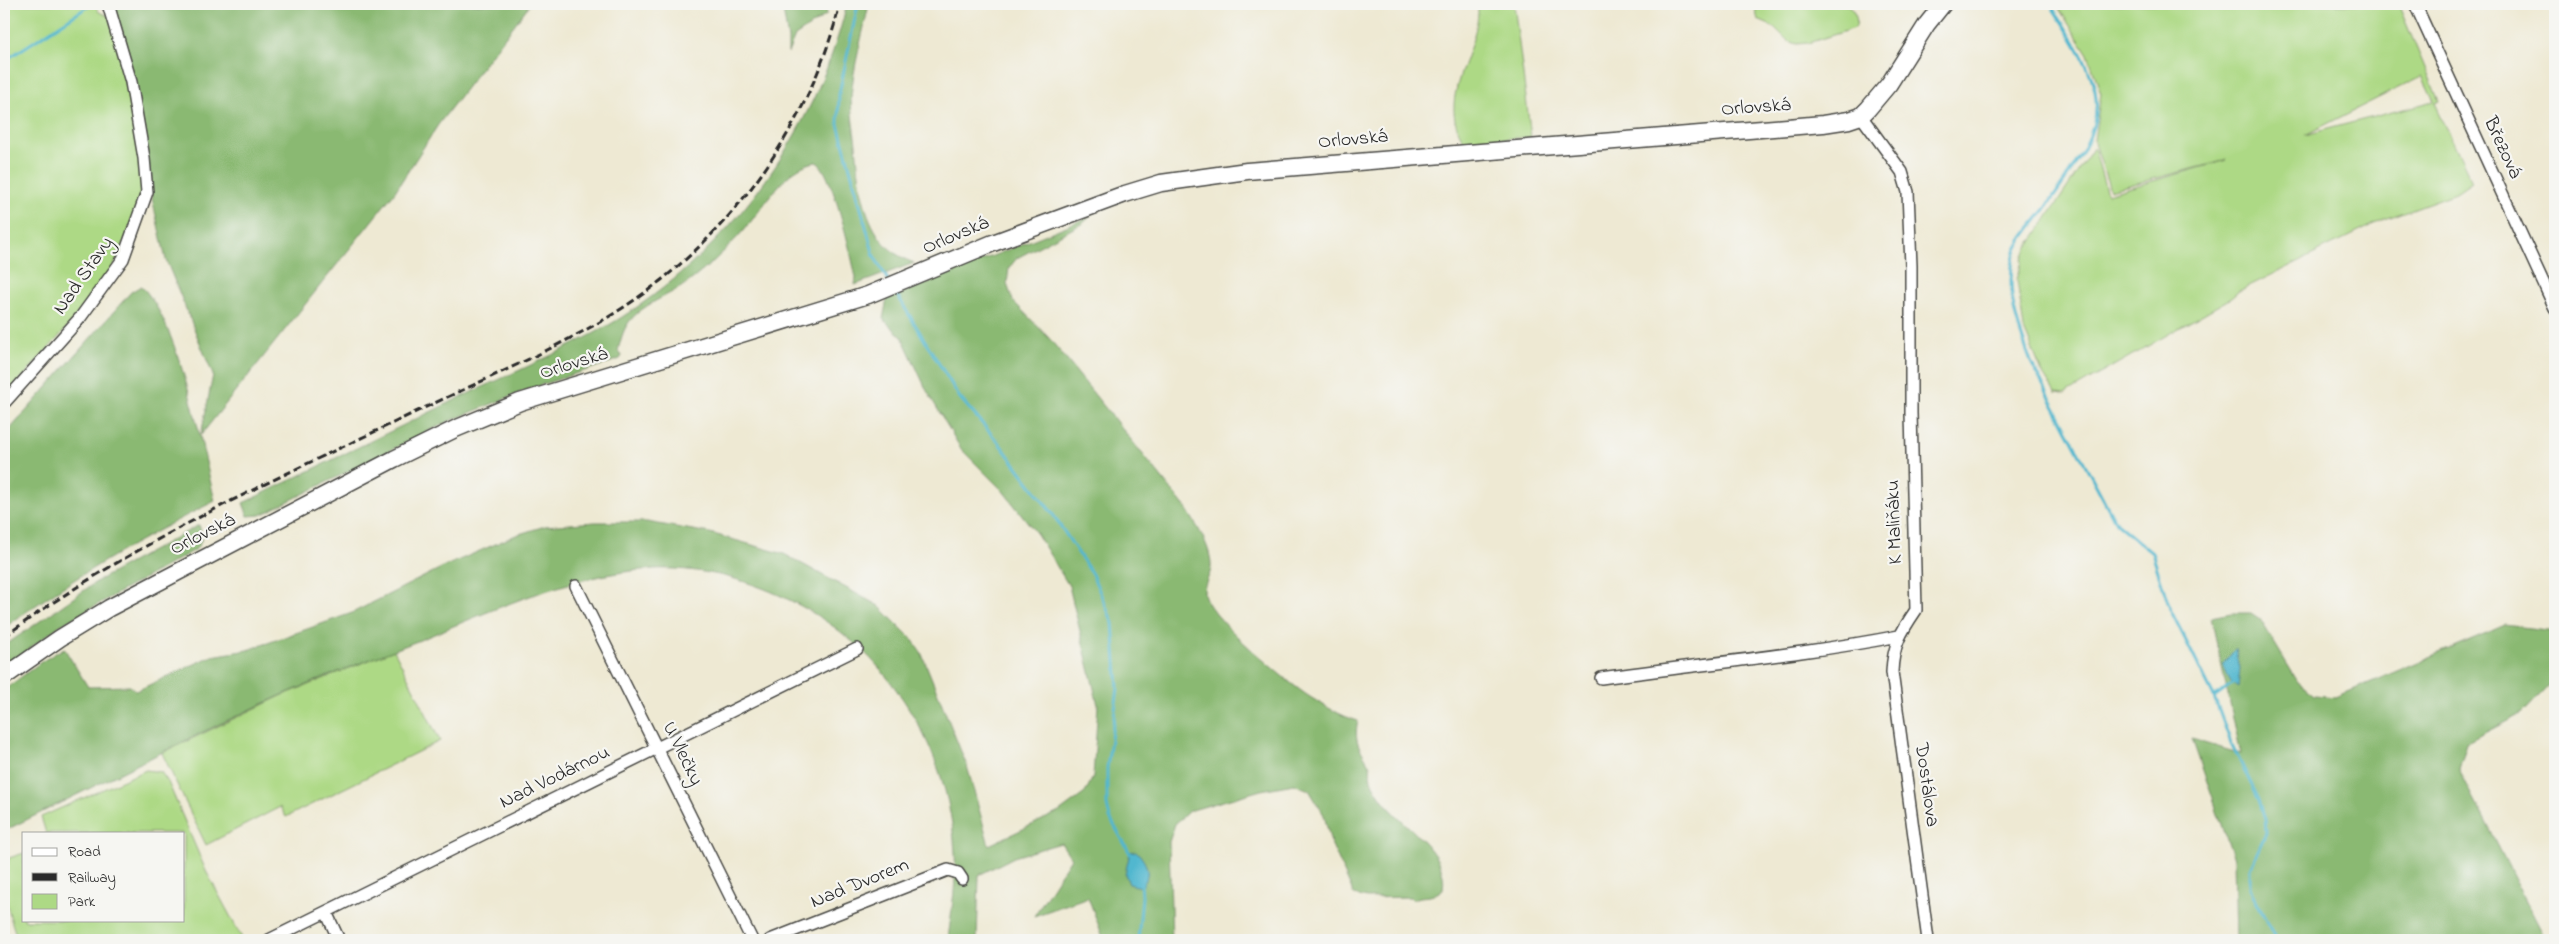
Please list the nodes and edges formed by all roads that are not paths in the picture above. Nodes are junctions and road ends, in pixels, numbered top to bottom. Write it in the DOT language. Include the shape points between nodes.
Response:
graph roads {
  1 [pos="108,4"];
  2 [pos="1943,4"];
  3 [pos="2414,4"];
  4 [pos="1860,116"];
  5 [pos="2555,308"];
  6 [pos="4,403"];
  7 [pos="576,586"];
  8 [pos="1899,636"];
  9 [pos="857,648"];
  10 [pos="4,677"];
  11 [pos="1601,678"];
  12 [pos="658,747"];
  13 [pos="962,879"];
  14 [pos="326,912"];
  15 [pos="269,940"];
  16 [pos="339,940"];
  17 [pos="752,940"];
  18 [pos="770,940"];
  19 [pos="1928,940"];
  1 -- 6 [label="street, Nad Stavy" via="131,82 147,192 123,259 80,318"];
  2 -- 4 [label="main road" via="1890,84"];
  3 -- 5 [label="street, Březová"];
  4 -- 8 [label="street, K Maliňáku" via="1902,172 1908,192 1912,266 1911,413 1916,610"];
  4 -- 10 [label="main road, Orlovská" via="1823,124 1205,176 1161,183 1088,207 892,286 520,402 455,429 109,608"];
  7 -- 12 [label="street, U Vlečky"];
  8 -- 11 [label="street" via="1831,649"];
  8 -- 19 [label="street, Dostálova" via="1893,652 1892,672"];
  9 -- 12 [label="street, Nad Vodárnou"];
  12 -- 14 [label="street, Nad Vodárnou"];
  12 -- 17 [label="street, U Vlečky"];
  13 -- 18 [label="street, Nad Dvorem" via="958,873 948,870"];
  14 -- 15 [label="street, Nad Vodárnou"];
  14 -- 16 [label="street"];
}
